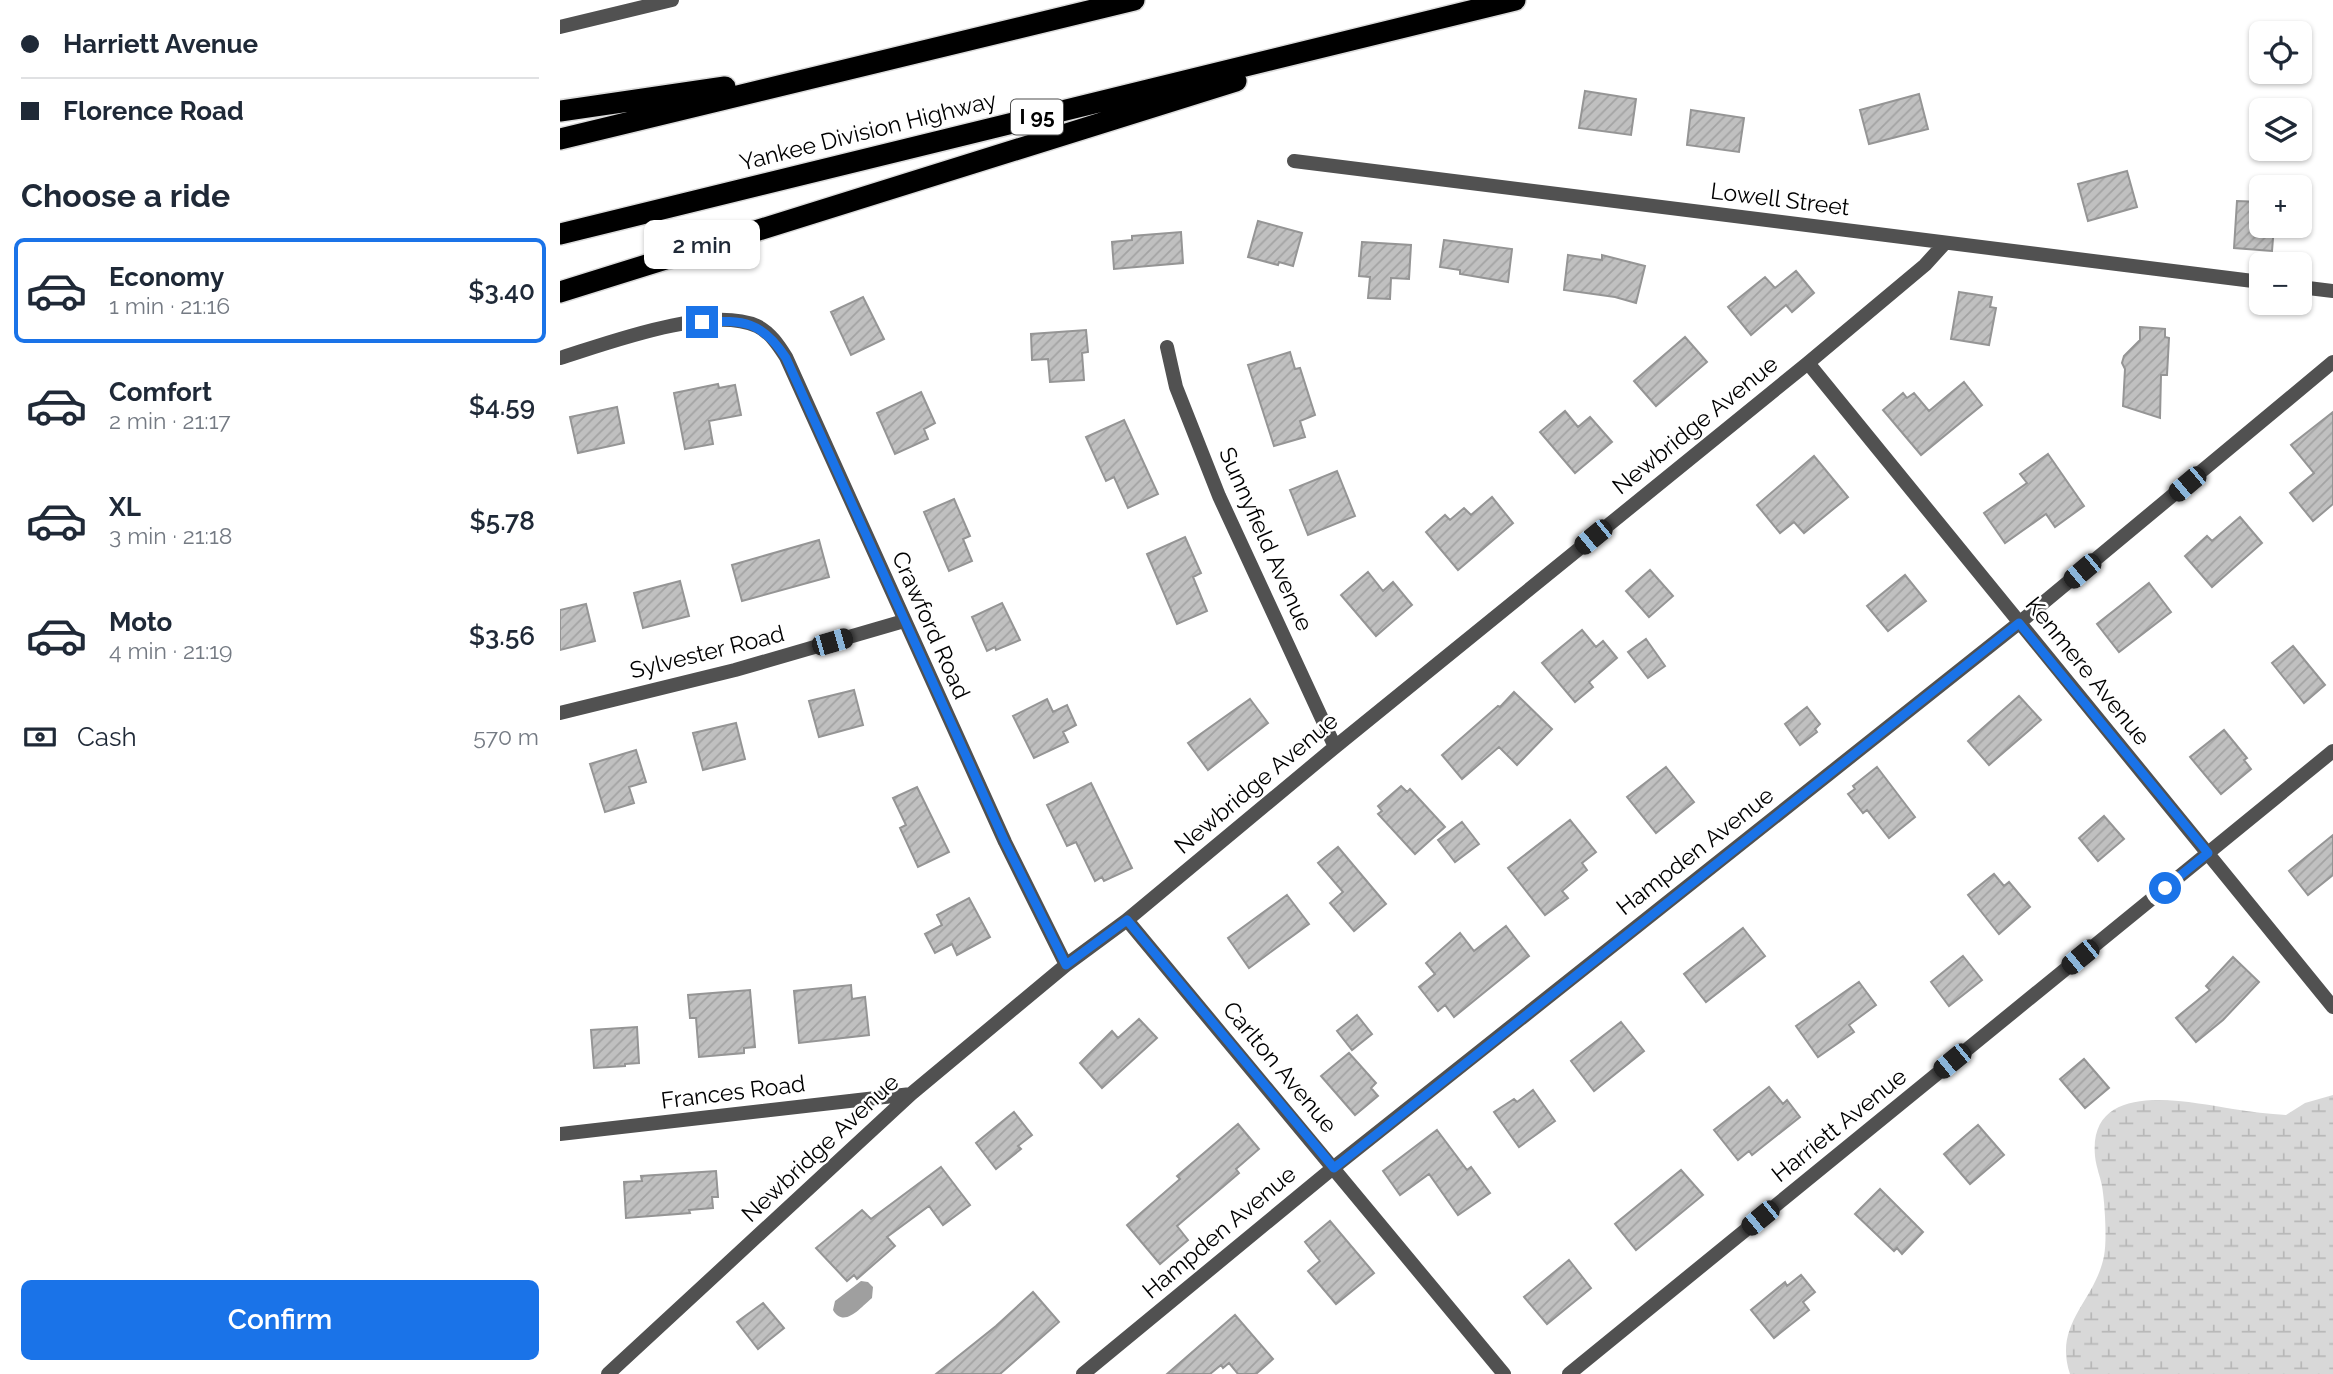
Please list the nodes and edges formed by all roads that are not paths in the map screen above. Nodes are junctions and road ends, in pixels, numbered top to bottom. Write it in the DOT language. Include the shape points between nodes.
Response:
graph roads {
  1 [pos="672,0"];
  2 [pos="1134,0"];
  3 [pos="1515,0"];
  4 [pos="1422,22"];
  5 [pos="560,27"];
  6 [pos="849,69"];
  7 [pos="560,111"];
  8 [pos="560,139"];
  9 [pos="1294,161"];
  10 [pos="560,234"];
  11 [pos="1945,243"];
  12 [pos="2249,281"];
  13 [pos="2312,288"];
  14 [pos="2333,291"];
  15 [pos="560,292"];
  16 [pos="1167,347"];
  17 [pos="560,358"];
  18 [pos="2333,362"];
  19 [pos="1808,363"];
  20 [pos="904,621"];
  21 [pos="2019,623"];
  22 [pos="560,713"];
  23 [pos="1335,747"];
  24 [pos="2333,751"];
  25 [pos="2208,853"];
  26 [pos="1127,920"];
  27 [pos="1066,965"];
  28 [pos="2333,1007"];
  29 [pos="911,1094"];
  30 [pos="560,1135"];
  31 [pos="1334,1168"];
  32 [pos="608,1374"];
  33 [pos="1083,1374"];
  34 [pos="1504,1374"];
  35 [pos="1569,1374"];
  1 -- 5 [label="street"];
  2 -- 6 [label="highway"];
  3 -- 4 [label="highway, Yankee Division Highway / I 95"];
  4 -- 10 [label="highway, Yankee Division Highway / I 95"];
  4 -- 15 [label="highway"];
  6 -- 7 [label="highway"];
  6 -- 8 [label="highway"];
  9 -- 11 [label="street, Lowell Street"];
  11 -- 12 [label="street, Lowell Street"];
  11 -- 19 [label="street, Newbridge Avenue"];
  13 -- 14 [label="street"];
  16 -- 23 [label="street, Sunnyfield Avenue" via="1176,387 1219,496"];
  17 -- 20 [label="street, Crawford Road" via="682,323 721,321 757,326 786,358"];
  18 -- 21 [label="street, Hampden Avenue"];
  19 -- 21 [label="street, Kenmere Avenue"];
  19 -- 23 [label="street, Newbridge Avenue"];
  20 -- 22 [label="street, Sylvester Road" via="735,670"];
  20 -- 27 [label="street, Crawford Road"];
  21 -- 25 [label="street, Kenmere Avenue"];
  21 -- 31 [label="street, Hampden Avenue"];
  23 -- 26 [label="street, Newbridge Avenue"];
  24 -- 25 [label="street, Harriett Avenue"];
  25 -- 28 [label="street, Kenmere Avenue"];
  25 -- 35 [label="street, Harriett Avenue"];
  26 -- 27 [label="street, Newbridge Avenue"];
  26 -- 31 [label="street, Carlton Avenue"];
  27 -- 29 [label="street, Newbridge Avenue"];
  29 -- 30 [label="street, Frances Road"];
  29 -- 32 [label="street, Newbridge Avenue"];
  31 -- 33 [label="street, Hampden Avenue"];
  31 -- 34 [label="street, Carlton Avenue"];
}
